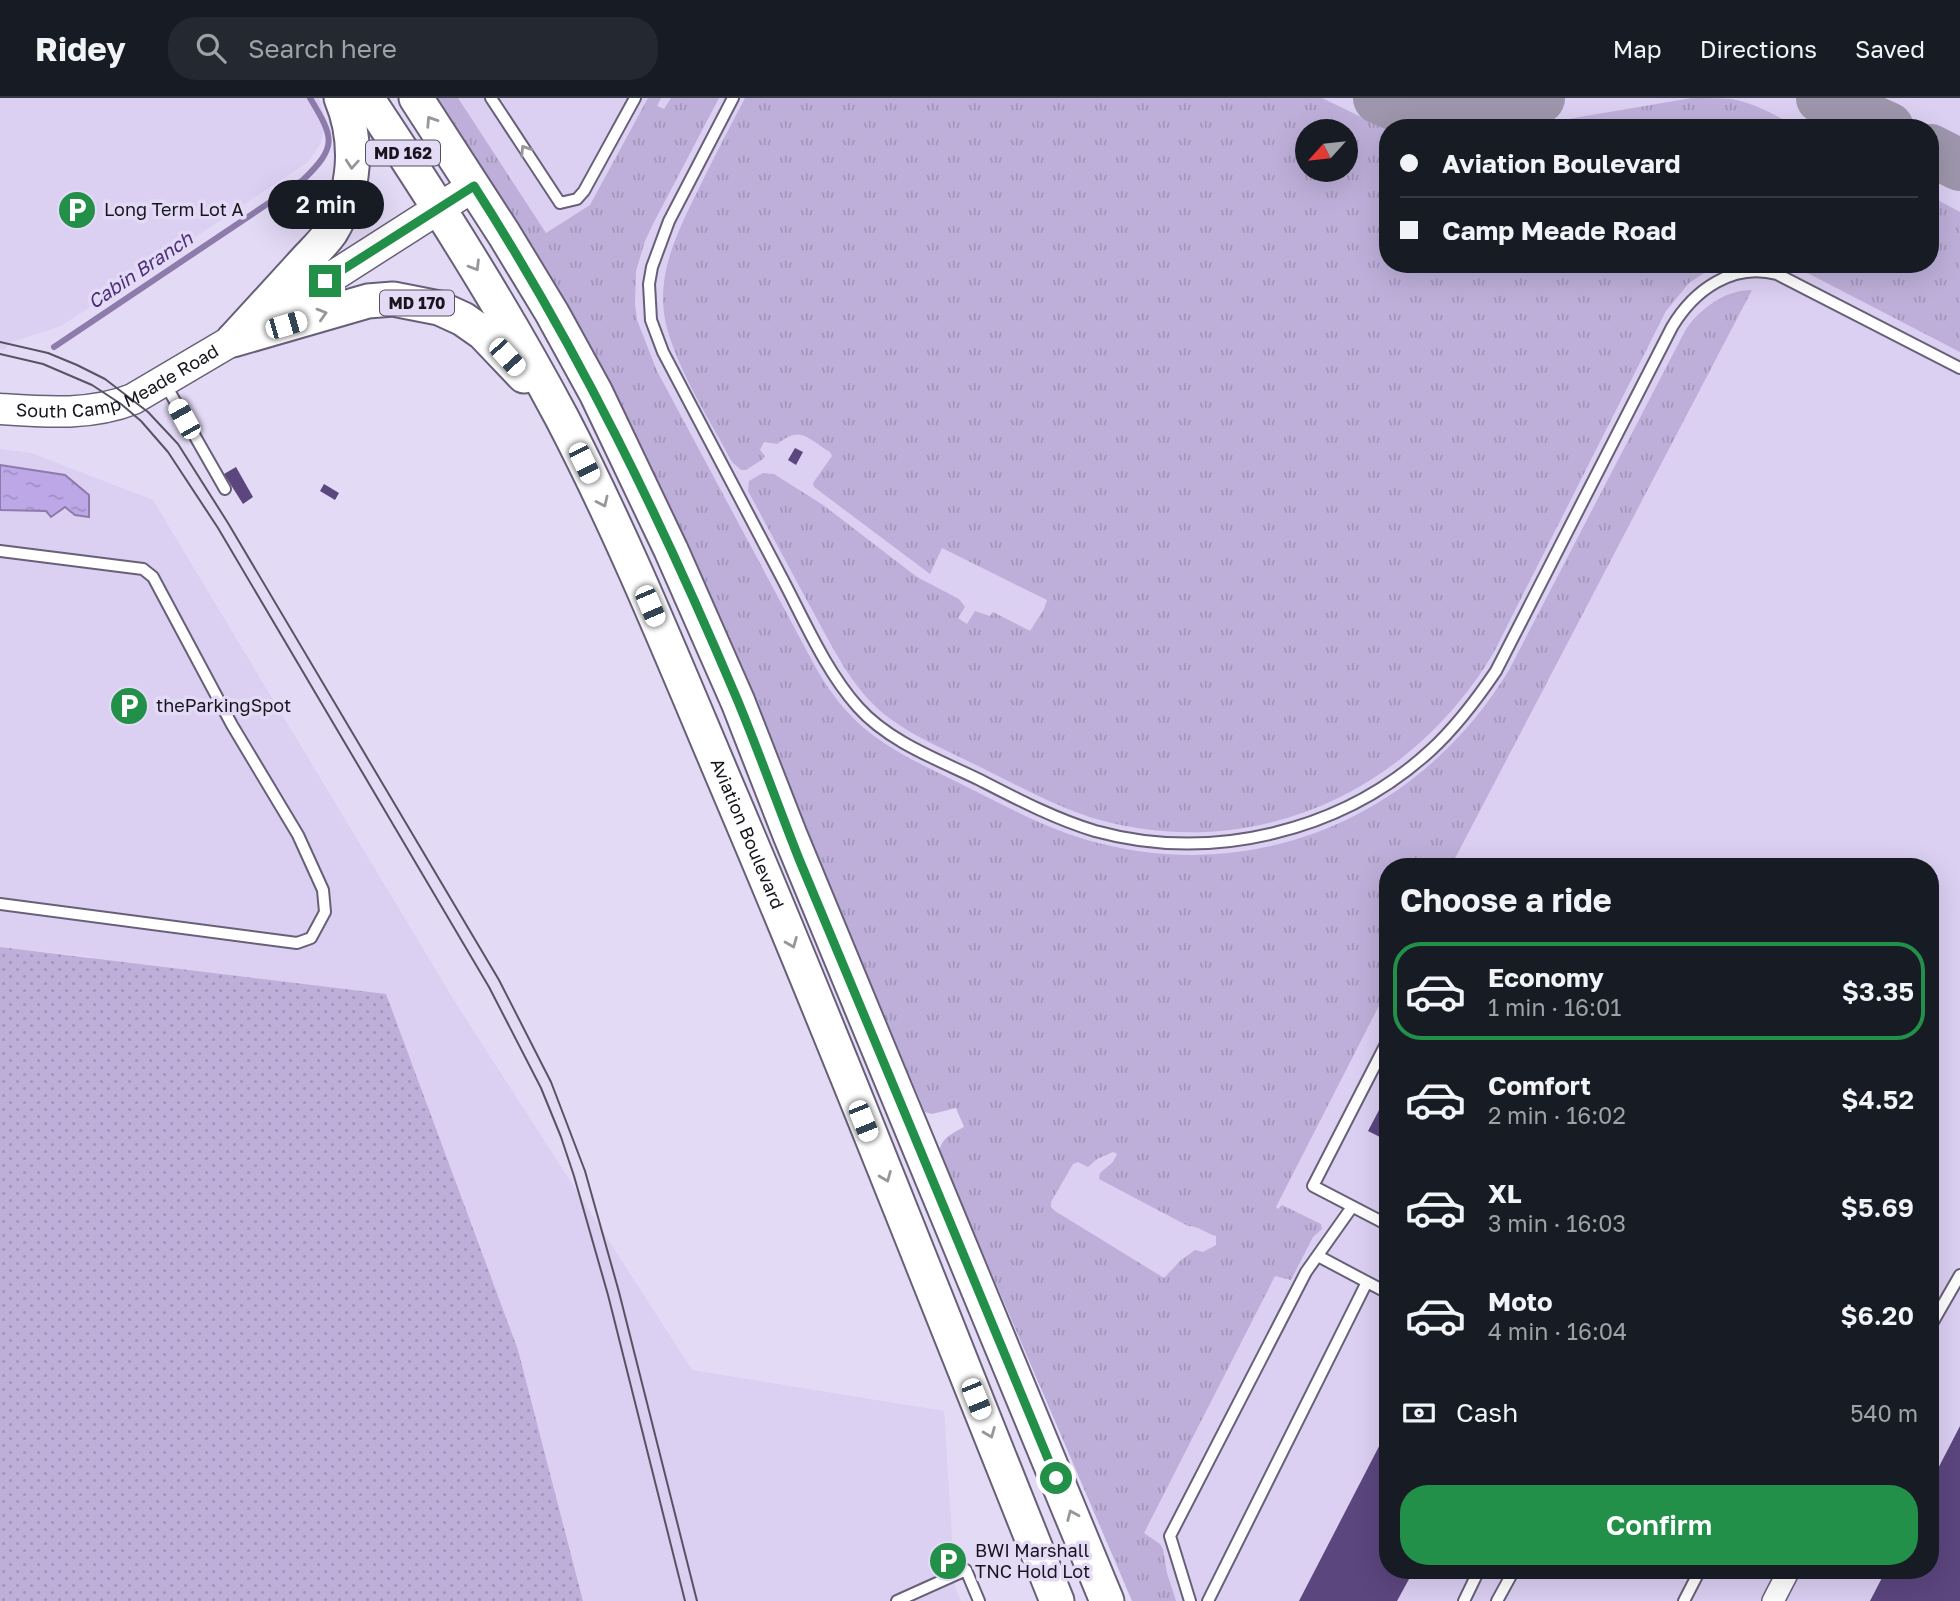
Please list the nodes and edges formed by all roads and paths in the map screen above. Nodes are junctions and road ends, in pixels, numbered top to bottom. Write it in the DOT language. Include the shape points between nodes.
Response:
graph roads {
  1 [pos="341,98"];
  2 [pos="367,98"];
  3 [pos="416,98"];
  4 [pos="491,98"];
  5 [pos="635,98"];
  6 [pos="733,98"];
  7 [pos="474,186"];
  8 [pos="440,208"];
  9 [pos="1744,273"];
  10 [pos="1770,273"];
  11 [pos="233,341"];
  12 [pos="1960,368"];
  13 [pos="164,383"];
  14 [pos="0,409"];
  15 [pos="562,418"];
  16 [pos="225,489"];
  17 [pos="0,551"];
  18 [pos="0,904"];
  19 [pos="1379,1058"];
  20 [pos="1352,1207"];
  21 [pos="1379,1220"];
  22 [pos="1318,1256"];
  23 [pos="1960,1275"];
  24 [pos="1367,1282"];
  25 [pos="1379,1288"];
  26 [pos="1939,1311"];
  27 [pos="1475,1579"];
  28 [pos="1509,1579"];
  29 [pos="1695,1579"];
  30 [pos="1784,1579"];
  31 [pos="897,1601"];
  32 [pos="979,1601"];
  33 [pos="1057,1601"];
  34 [pos="1107,1601"];
  35 [pos="1190,1601"];
  36 [pos="1208,1601"];
  37 [pos="1464,1601"];
  38 [pos="1497,1601"];
  39 [pos="1684,1601"];
  40 [pos="1773,1601"];
  1 -- 11 [label="main road, one-way" via="354,145 343,207 330,232"];
  2 -- 8 [label="main road, Aviation Boulevard / MD 162"];
  7 -- 3 [label="main road, MD 162, one-way"];
  5 -- 4 [label="lane, one-way" via="584,191 577,199 560,203"];
  6 -- 9 [label="lane" via="656,251 649,284 651,320 663,352 818,646 861,710 902,741 1063,820 1148,841 1221,842 1307,824 1386,785 1429,752 1496,671 1672,327 1687,305 1710,285"];
  7 -- 8 [label="main road, MD 170"];
  34 -- 7 [label="main road, one-way" via="676,560 596,393"];
  8 -- 11 [label="main road, MD 170"];
  8 -- 15 [label="main road, Aviation Boulevard / MD 162, one-way"];
  10 -- 12 [label="lane"];
  11 -- 13 [label="main road, South Camp Meade Road / MD 170"];
  11 -- 15 [label="main road, MD 170, one-way" via="368,301 416,302 463,319 483,334"];
  13 -- 14 [label="main road, South Camp Meade Road / MD 170" via="121,404 87,410"];
  13 -- 16 [label="lane"];
  15 -- 33 [label="main road, Aviation Boulevard / MD 170, one-way" via="627,555 761,868"];
  17 -- 18 [label="lane" via="144,569 153,577 232,725 298,835 323,890 325,912 311,937 298,943"];
  19 -- 20 [label="lane" via="1313,1186"];
  20 -- 21 [label="lane"];
  20 -- 22 [label="lane"];
  22 -- 24 [label="lane"];
  22 -- 35 [label="lane" via="1170,1536"];
  23 -- 26 [label="lane"];
  24 -- 25 [label="lane"];
  24 -- 36 [label="lane"];
  27 -- 37 [label="lane"];
  28 -- 38 [label="lane"];
  29 -- 39 [label="lane"];
  30 -- 40 [label="street"];
  31 -- 32 [label="lane" via="966,1570"];
}
